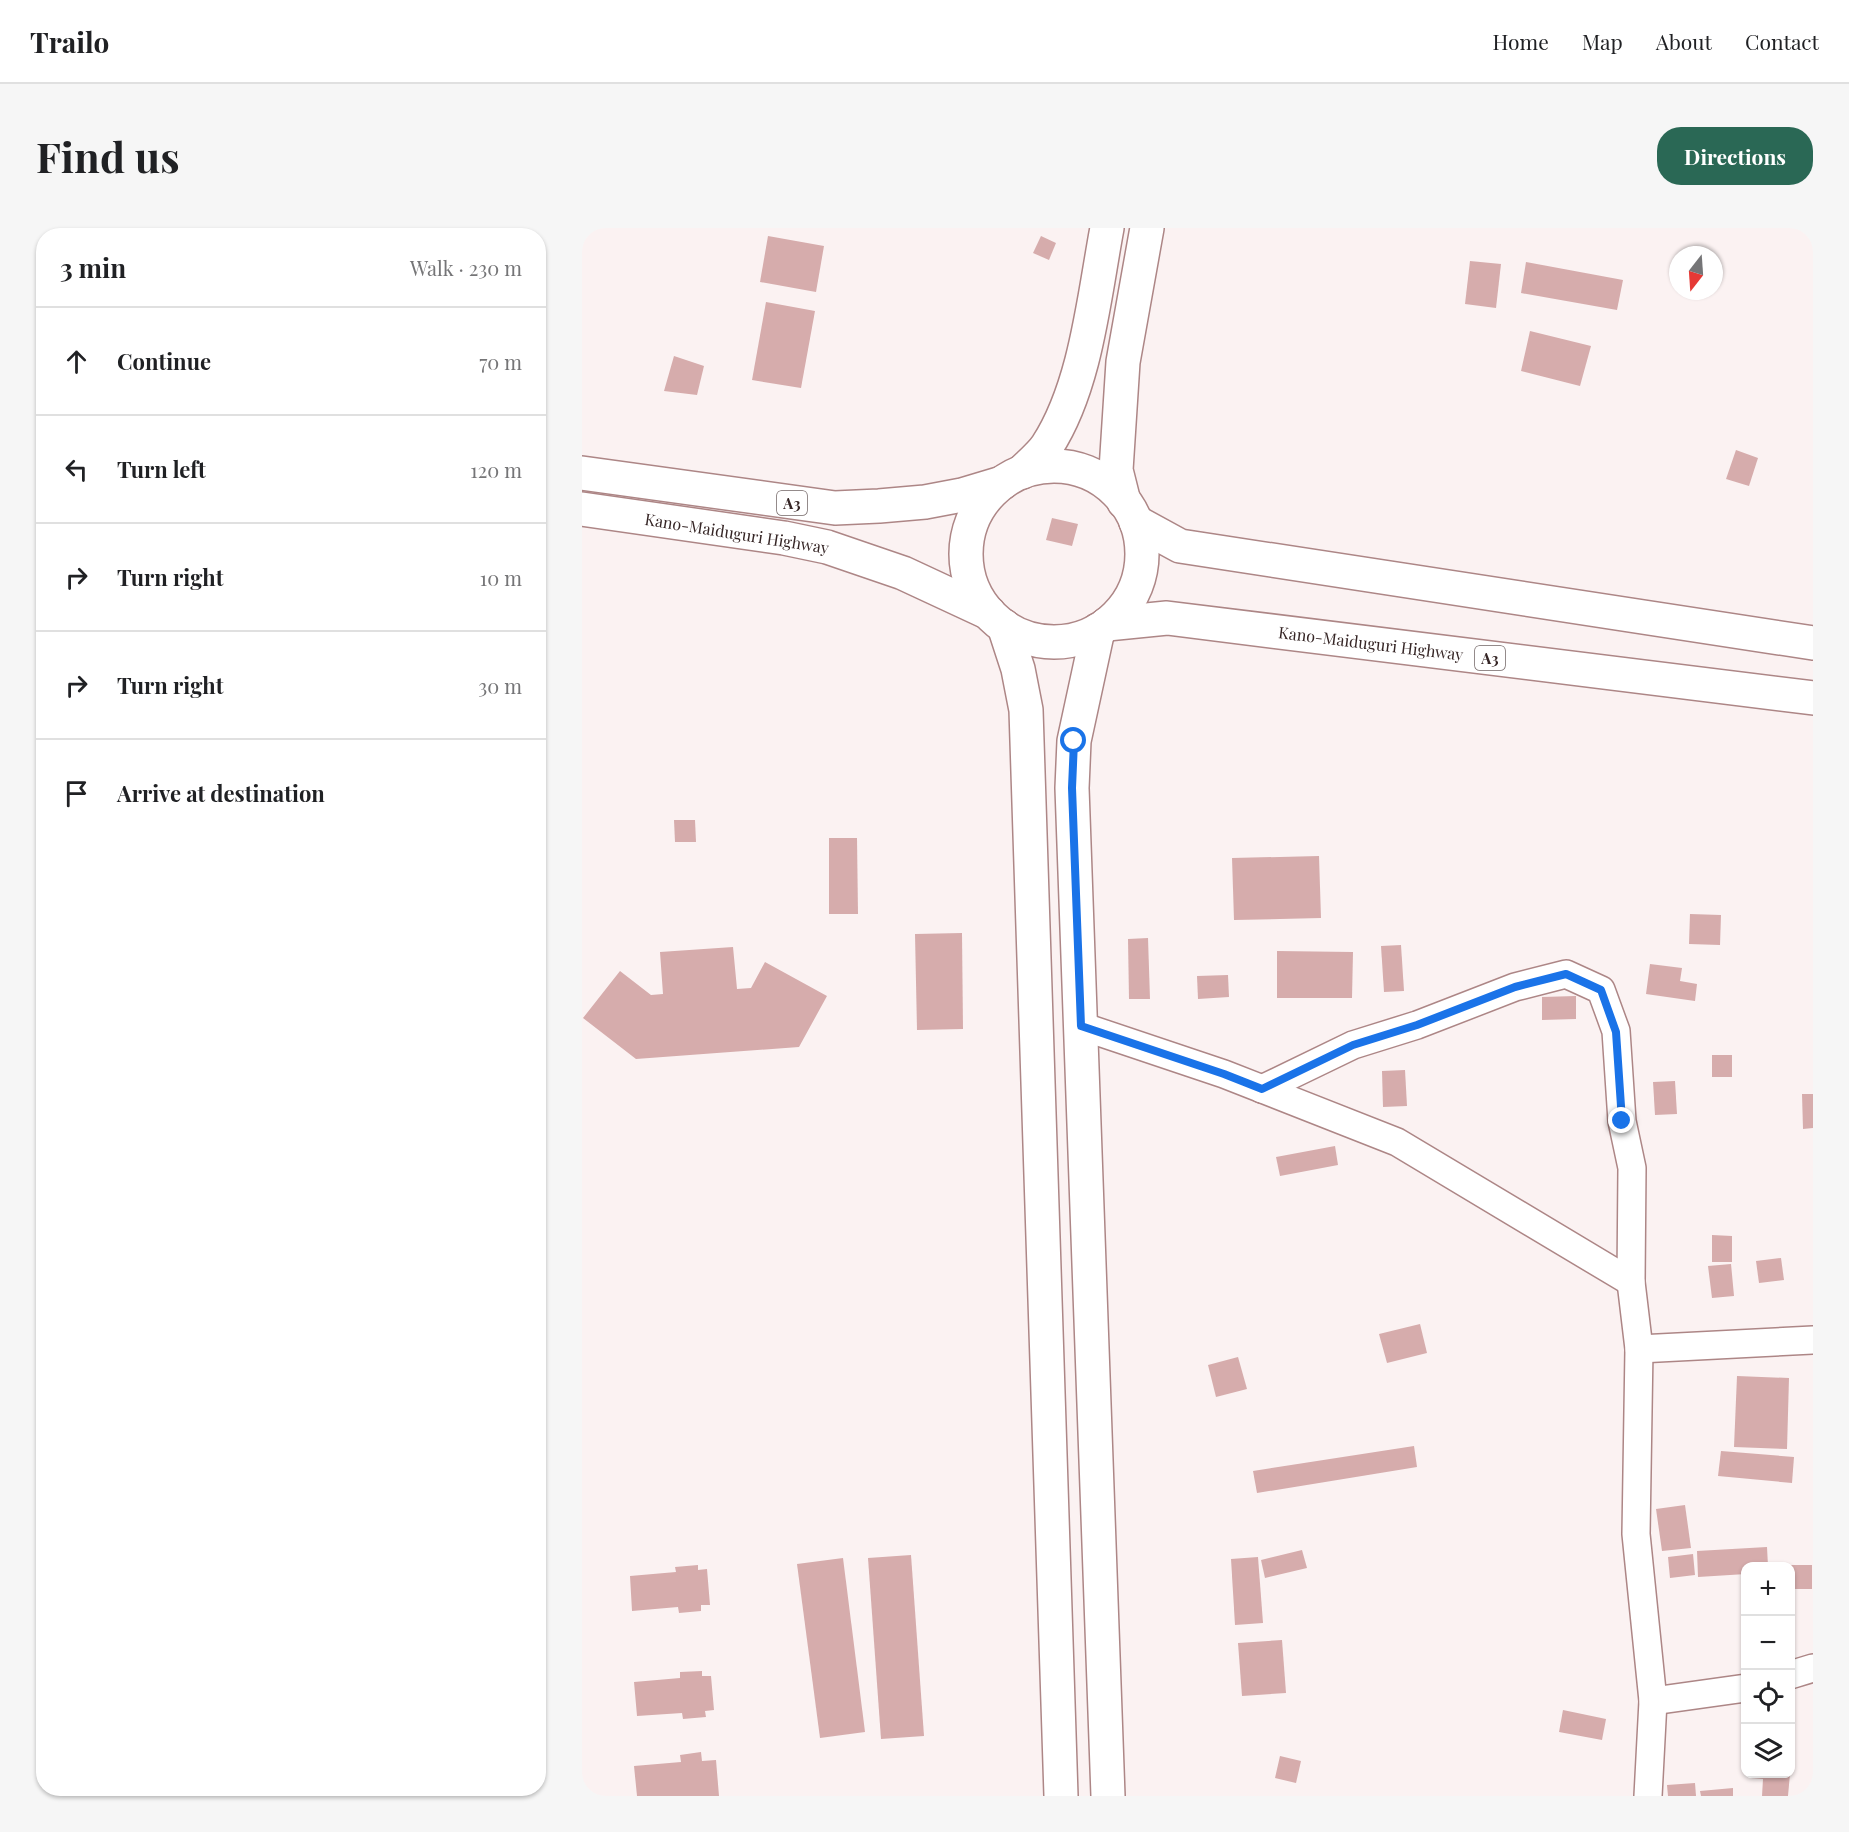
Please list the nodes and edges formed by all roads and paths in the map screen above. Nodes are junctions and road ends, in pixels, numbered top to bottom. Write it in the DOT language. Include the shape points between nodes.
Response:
graph roads {
  1 [pos="1107,228"];
  2 [pos="1147,228"];
  3 [pos="582,473"];
  4 [pos="1012,477"];
  5 [pos="582,509"];
  6 [pos="1130,512"];
  7 [pos="996,620"];
  8 [pos="1102,627"];
  9 [pos="1813,643"];
  10 [pos="1813,698"];
  11 [pos="1081,1026"];
  12 [pos="1262,1089"];
  13 [pos="1631,1282"];
  14 [pos="1808,1346"];
  15 [pos="1640,1349"];
  16 [pos="1813,1668"];
  17 [pos="1795,1674"];
  18 [pos="1741,1689"];
  19 [pos="1653,1701"];
  20 [pos="1061,1796"];
  21 [pos="1108,1796"];
  22 [pos="1648,1796"];
  1 -- 4 [label="main road" via="1084,353 1064,416 1046,448"];
  2 -- 6 [label="main road" via="1123,362 1116,470"];
  3 -- 4 [label="main road, A3" via="835,508 925,502 963,495"];
  4 -- 6 [label="main road, A3" via="1044,466 1067,467 1109,485"];
  4 -- 7 [label="main road" via="981,504 968,530 965,560 972,589"];
  5 -- 7 [label="main road, Kano-Maiduguri Highway / A3" via="827,547 903,573"];
  6 -- 8 [label="main road, A3" via="1141,544 1141,567 1135,589 1123,608"];
  6 -- 9 [label="main road, A3" via="1180,546"];
  7 -- 8 [label="main road, A3" via="1026,637 1050,642 1075,639"];
  7 -- 20 [label="main road" via="1018,669 1026,710"];
  8 -- 10 [label="main road, Kano-Maiduguri Highway / A3" via="1167,618"];
  8 -- 11 [label="main road" via="1074,741 1072,788"];
  11 -- 12 [label="street"];
  11 -- 21 [label="main road"];
  12 -- 13 [label="street" via="1397,1142"];
  12 -- 13 [label="street" via="1353,1045 1515,987 1566,974 1601,990 1616,1032 1622,1121 1632,1168"];
  13 -- 15 [label="street"];
  14 -- 15 [label="street"];
  15 -- 19 [label="street" via="1636,1534"];
  16 -- 17 [label="street"];
  18 -- 19 [label="street"];
  19 -- 22 [label="street"];
}
